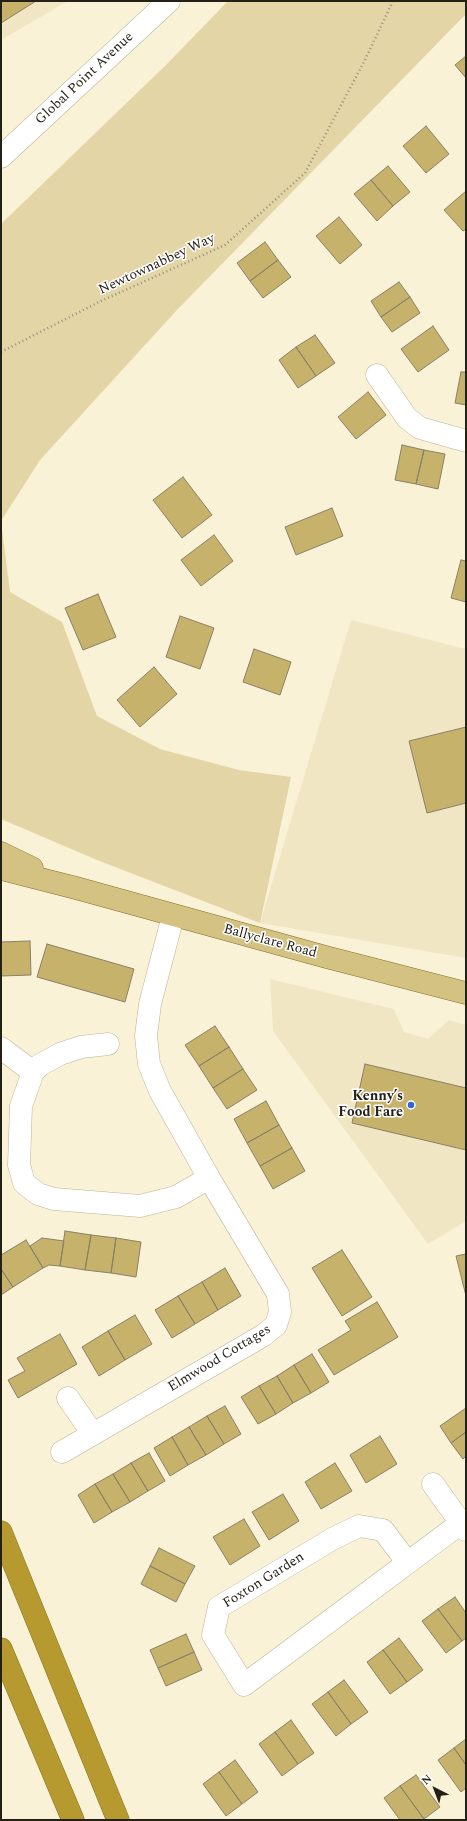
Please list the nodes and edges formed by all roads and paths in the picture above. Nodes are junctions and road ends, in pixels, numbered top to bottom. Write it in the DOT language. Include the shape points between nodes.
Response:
graph roads {
  1 [pos="169,1"];
  2 [pos="393,1"];
  3 [pos="1,157"];
  4 [pos="1,352"];
  5 [pos="377,375"];
  6 [pos="466,441"];
  7 [pos="1,853"];
  8 [pos="1,870"];
  9 [pos="76,888"];
  10 [pos="173,916"];
  11 [pos="466,993"];
  12 [pos="108,1044"];
  13 [pos="1,1048"];
  14 [pos="34,1072"];
  15 [pos="209,1178"];
  16 [pos="68,1398"];
  17 [pos="93,1434"];
  18 [pos="62,1452"];
  19 [pos="434,1484"];
  20 [pos="463,1526"];
  21 [pos="1,1532"];
  22 [pos="407,1562"];
  23 [pos="1,1649"];
  24 [pos="73,1820"];
  25 [pos="118,1820"];
  1 -- 3 [label="street, Global Point Avenue"];
  2 -- 4 [label="path, Newtownabbey Way" via="305,173 231,240 101,301"];
  5 -- 6 [label="street" via="407,418 420,428"];
  7 -- 9 [label="main road, Ballyclare Road"];
  8 -- 9 [label="main road, Ballyclare Road"];
  9 -- 10 [label="main road, Ballyclare Road"];
  10 -- 11 [label="main road, Ballyclare Road"];
  10 -- 15 [label="street, Elmwood Cottages" via="150,1004 146,1036 149,1064 160,1091"];
  12 -- 14 [label="street" via="81,1047 60,1054 40,1065"];
  13 -- 14 [label="street"];
  14 -- 15 [label="street" via="21,1106 19,1165 24,1183 38,1194 54,1199 140,1206 176,1197"];
  15 -- 17 [label="street, Elmwood Cottages" via="278,1294 280,1312 276,1325 264,1335"];
  16 -- 17 [label="street"];
  17 -- 18 [label="street, Elmwood Cottages"];
  19 -- 20 [label="street"];
  20 -- 22 [label="street, Foxton Garden"];
  21 -- 25 [label="highway"];
  22 -- 22 [label="street, Foxton Garden" via="244,1685 213,1635 219,1606 359,1526 383,1530"];
  23 -- 24 [label="highway"];
}
